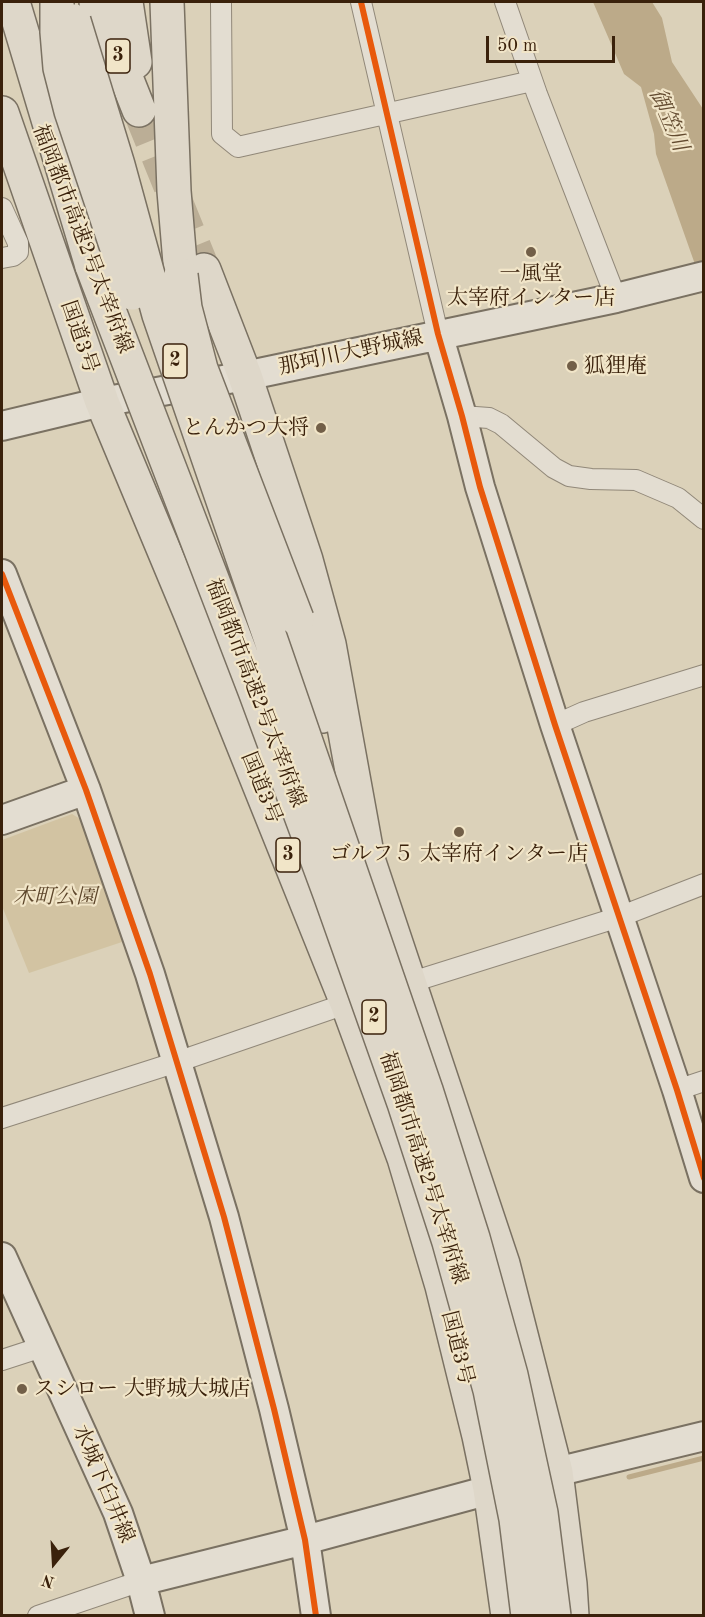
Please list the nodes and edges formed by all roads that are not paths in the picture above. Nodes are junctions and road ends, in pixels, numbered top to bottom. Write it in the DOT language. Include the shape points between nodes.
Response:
graph roads {
  1 [pos="13,2"];
  2 [pos="126,2"];
  3 [pos="167,2"];
  4 [pos="221,2"];
  5 [pos="361,2"];
  6 [pos="505,2"];
  7 [pos="73,6"];
  8 [pos="2,26"];
  9 [pos="532,81"];
  10 [pos="2,113"];
  11 [pos="387,114"];
  12 [pos="2,165"];
  13 [pos="2,208"];
  14 [pos="2,258"];
  15 [pos="92,266"];
  16 [pos="192,272"];
  17 [pos="704,276"];
  18 [pos="616,298"];
  19 [pos="438,334"];
  20 [pos="79,336"];
  21 [pos="245,376"];
  22 [pos="102,402"];
  23 [pos="462,416"];
  24 [pos="2,426"];
  25 [pos="704,519"];
  26 [pos="2,573"];
  27 [pos="7,608"];
  28 [pos="704,675"];
  29 [pos="555,724"];
  30 [pos="86,790"];
  31 [pos="2,820"];
  32 [pos="368,859"];
  33 [pos="704,884"];
  34 [pos="619,917"];
  35 [pos="410,982"];
  36 [pos="347,1003"];
  37 [pos="177,1062"];
  38 [pos="704,1081"];
  39 [pos="677,1090"];
  40 [pos="2,1118"];
  41 [pos="704,1178"];
  42 [pos="2,1257"];
  43 [pos="42,1347"];
  44 [pos="2,1360"];
  45 [pos="704,1436"];
  46 [pos="556,1472"];
  47 [pos="490,1489"];
  48 [pos="305,1540"];
  49 [pos="141,1581"];
  50 [pos="38,1616"];
  51 [pos="150,1616"];
  52 [pos="316,1616"];
  53 [pos="508,1616"];
  54 [pos="528,1616"];
  55 [pos="554,1616"];
  56 [pos="572,1616"];
  1 -- 15 [label="highway"];
  2 -- 7 [label="highway, 3" via="145,108"];
  3 -- 16 [label="highway" via="174,191"];
  4 -- 11 [label="street" via="222,134 238,147"];
  5 -- 11 [label="street"];
  6 -- 9 [label="street"];
  7 -- 55 [label="highway, 福岡都市高速2号太宰府線 / 2, bridge" via="159,315 426,1090 473,1238 511,1375 541,1513"];
  8 -- 15 [label="highway, 福岡都市高速2号太宰府線 / 2"];
  9 -- 11 [label="street"];
  9 -- 18 [label="street"];
  10 -- 20 [label="highway, 国道3号 / 3"];
  11 -- 19 [label="street"];
  12 -- 20 [label="highway"];
  13 -- 14 [label="street" via="18,243 18,252"];
  15 -- 54 [label="highway, 福岡都市高速2号太宰府線 / 2, bridge" via="327,884 418,1146 490,1390 516,1519"];
  16 -- 21 [label="highway"];
  16 -- 32 [label="highway, bridge" via="185,308 201,369 297,619 326,734"];
  17 -- 18 [label="street, 那珂川大野城線"];
  18 -- 19 [label="street, 那珂川大野城線"];
  19 -- 21 [label="street, 那珂川大野城線"];
  19 -- 23 [label="street"];
  20 -- 22 [label="highway, 国道3号 / 3"];
  21 -- 22 [label="street, 那珂川大野城線"];
  21 -- 32 [label="highway" via="306,560 329,644"];
  22 -- 24 [label="street, 那珂川大野城線"];
  22 -- 36 [label="highway, 国道3号 / 3"];
  23 -- 25 [label="street" via="489,418 501,424 569,476 636,480 678,498"];
  23 -- 29 [label="street" via="480,487"];
  26 -- 27 [label="street"];
  27 -- 30 [label="street"];
  28 -- 29 [label="street"];
  29 -- 34 [label="street"];
  30 -- 31 [label="street"];
  30 -- 37 [label="street"];
  32 -- 35 [label="highway"];
  33 -- 34 [label="street"];
  34 -- 35 [label="street"];
  34 -- 39 [label="street"];
  35 -- 36 [label="street"];
  35 -- 46 [label="highway" via="503,1264"];
  36 -- 37 [label="street"];
  36 -- 47 [label="highway, 国道3号 / 3" via="404,1158 442,1286"];
  37 -- 40 [label="street"];
  37 -- 48 [label="street" via="224,1217"];
  38 -- 39 [label="street"];
  39 -- 41 [label="street"];
  42 -- 43 [label="street, 水城下臼井線"];
  43 -- 44 [label="street"];
  43 -- 49 [label="street, 水城下臼井線" via="118,1513"];
  45 -- 46 [label="street"];
  46 -- 47 [label="street"];
  46 -- 56 [label="highway"];
  47 -- 48 [label="street"];
  47 -- 53 [label="highway, 国道3号 / 3"];
  48 -- 49 [label="street"];
  48 -- 52 [label="street"];
  49 -- 50 [label="street"];
  49 -- 51 [label="street, 水城下臼井線"];
}
